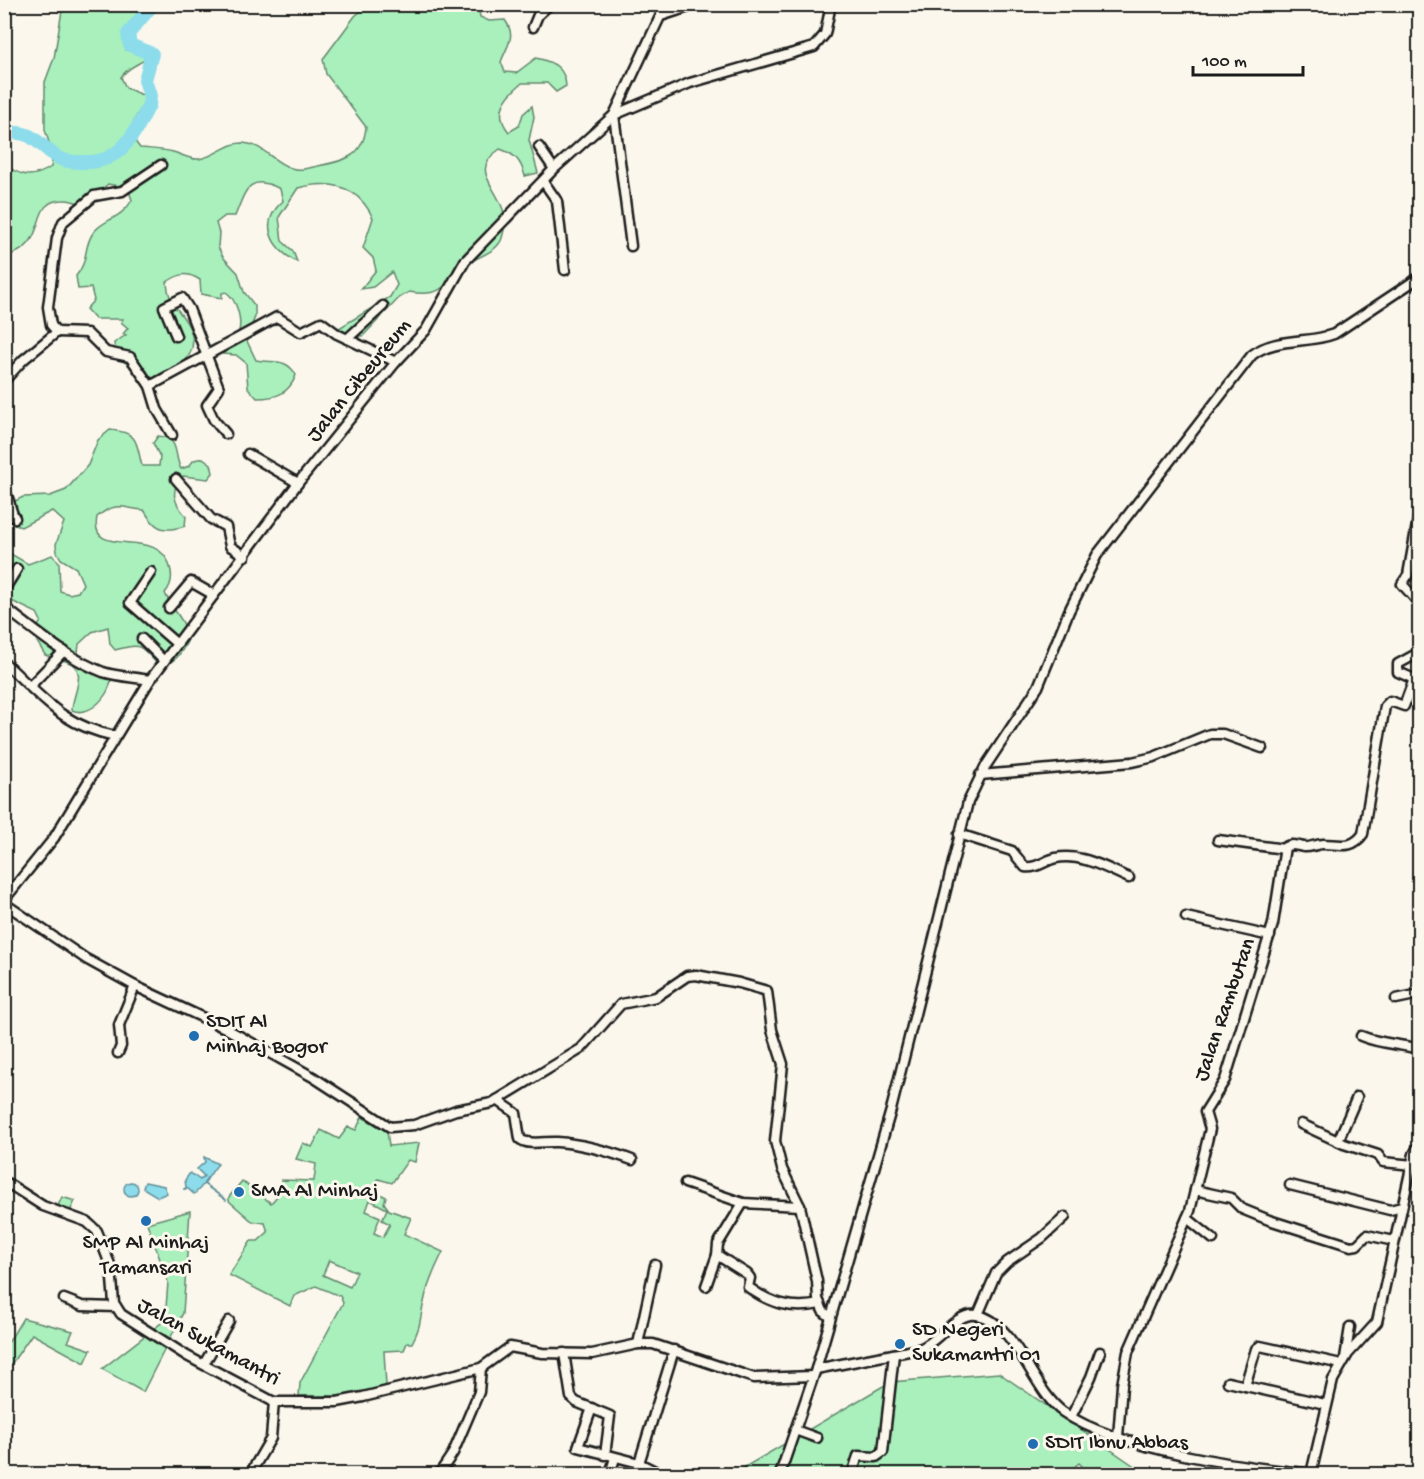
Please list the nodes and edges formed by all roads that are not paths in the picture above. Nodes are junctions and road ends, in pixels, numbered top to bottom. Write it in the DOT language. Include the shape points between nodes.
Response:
graph roads {
  1 [pos="550,4"];
  2 [pos="666,4"];
  3 [pos="698,4"];
  4 [pos="831,4"];
  5 [pos="661,16"];
  6 [pos="533,27"];
  7 [pos="614,115"];
  8 [pos="539,147"];
  9 [pos="161,165"];
  10 [pos="554,169"];
  11 [pos="543,181"];
  12 [pos="631,246"];
  13 [pos="565,270"];
  14 [pos="1419,277"];
  15 [pos="383,306"];
  16 [pos="57,332"];
  17 [pos="176,336"];
  18 [pos="347,339"];
  19 [pos="206,358"];
  20 [pos="396,362"];
  21 [pos="4,381"];
  22 [pos="150,386"];
  23 [pos="226,434"];
  24 [pos="172,435"];
  25 [pos="248,454"];
  26 [pos="176,479"];
  27 [pos="298,483"];
  28 [pos="4,490"];
  29 [pos="15,518"];
  30 [pos="1418,519"];
  31 [pos="245,556"];
  32 [pos="17,569"];
  33 [pos="151,572"];
  34 [pos="4,590"];
  35 [pos="214,595"];
  36 [pos="1419,604"];
  37 [pos="4,607"];
  38 [pos="169,608"];
  39 [pos="142,639"];
  40 [pos="177,644"];
  41 [pos="64,651"];
  42 [pos="1419,652"];
  43 [pos="164,661"];
  44 [pos="7,665"];
  45 [pos="150,680"];
  46 [pos="1417,680"];
  47 [pos="30,686"];
  48 [pos="115,736"];
  49 [pos="1262,748"];
  50 [pos="980,776"];
  51 [pos="959,834"];
  52 [pos="1218,840"];
  53 [pos="1284,849"];
  54 [pos="1129,878"];
  55 [pos="4,901"];
  56 [pos="1186,917"];
  57 [pos="1270,936"];
  58 [pos="135,986"];
  59 [pos="1419,994"];
  60 [pos="1396,999"];
  61 [pos="1361,1036"];
  62 [pos="1419,1049"];
  63 [pos="118,1053"];
  64 [pos="1357,1097"];
  65 [pos="497,1100"];
  66 [pos="1301,1124"];
  67 [pos="1338,1141"];
  68 [pos="1419,1143"];
  69 [pos="632,1160"];
  70 [pos="1413,1165"];
  71 [pos="4,1181"];
  72 [pos="685,1183"];
  73 [pos="1290,1185"];
  74 [pos="1195,1190"];
  75 [pos="743,1203"];
  76 [pos="800,1206"];
  77 [pos="1402,1207"];
  78 [pos="1065,1217"];
  79 [pos="1187,1218"];
  80 [pos="1213,1239"];
  81 [pos="1394,1241"];
  82 [pos="717,1254"];
  83 [pos="655,1265"];
  84 [pos="706,1286"];
  85 [pos="64,1299"];
  86 [pos="820,1304"];
  87 [pos="116,1307"];
  88 [pos="978,1315"];
  89 [pos="829,1316"];
  90 [pos="229,1321"];
  91 [pos="1350,1327"];
  92 [pos="638,1344"];
  93 [pos="674,1350"];
  94 [pos="1100,1352"];
  95 [pos="564,1353"];
  96 [pos="894,1354"];
  97 [pos="1343,1361"];
  98 [pos="204,1364"];
  99 [pos="481,1368"];
  100 [pos="815,1372"];
  101 [pos="1228,1382"];
  102 [pos="1245,1386"];
  103 [pos="274,1402"];
  104 [pos="1325,1404"];
  105 [pos="592,1408"];
  106 [pos="1071,1417"];
  107 [pos="795,1430"];
  108 [pos="1118,1437"];
  109 [pos="817,1438"];
  110 [pos="605,1455"];
  111 [pos="615,1458"];
  112 [pos="639,1463"];
  113 [pos="1269,1472"];
  114 [pos="250,1474"];
  115 [pos="439,1474"];
  116 [pos="610,1474"];
  117 [pos="661,1474"];
  118 [pos="780,1474"];
  119 [pos="852,1474"];
  120 [pos="1313,1474"];
  1 -- 6 [label="street" via="538,15"];
  2 -- 5 [label="street"];
  3 -- 5 [label="street"];
  4 -- 7 [label="street, Jalan Cibeureum" via="825,34 814,47 690,83"];
  5 -- 7 [label="street"];
  7 -- 10 [label="street, Jalan Cibeureum"];
  7 -- 12 [label="street"];
  8 -- 10 [label="street"];
  9 -- 16 [label="street" via="122,191 94,196 63,222 57,238 48,307 51,325"];
  10 -- 11 [label="street, Jalan Cibeureum"];
  11 -- 13 [label="street" via="557,201"];
  11 -- 20 [label="street, Jalan Cibeureum" via="465,261 434,319"];
  14 -- 50 [label="street" via="1334,334 1272,345 1252,355 1097,555 1038,687"];
  15 -- 18 [label="street"];
  16 -- 21 [label="street"];
  16 -- 22 [label="street" via="87,333 106,352 128,356"];
  17 -- 19 [label="street" via="164,307 182,298"];
  18 -- 19 [label="street" via="321,322 301,332 277,317"];
  18 -- 20 [label="street"];
  19 -- 22 [label="street"];
  19 -- 23 [label="street" via="219,388 207,405"];
  20 -- 27 [label="street, Jalan Cibeureum"];
  22 -- 24 [label="street" via="157,409"];
  25 -- 27 [label="street"];
  26 -- 31 [label="street" via="211,519 226,527 230,546"];
  27 -- 31 [label="street, Jalan Cibeureum"];
  28 -- 29 [label="street"];
  30 -- 36 [label="street" via="1408,575 1402,584"];
  31 -- 35 [label="street, Jalan Cibeureum"];
  32 -- 34 [label="street"];
  33 -- 40 [label="street" via="127,601"];
  35 -- 38 [label="street" via="191,582"];
  35 -- 40 [label="street, Jalan Cibeureum"];
  37 -- 41 [label="street"];
  39 -- 43 [label="street"];
  40 -- 43 [label="street, Jalan Cibeureum"];
  41 -- 45 [label="street" via="105,673"];
  41 -- 47 [label="street"];
  42 -- 46 [label="street" via="1398,664 1398,672"];
  43 -- 45 [label="street, Jalan Cibeureum"];
  44 -- 47 [label="street"];
  45 -- 48 [label="street, Jalan Cibeureum"];
  46 -- 53 [label="street" via="1404,706 1390,701 1385,706 1365,830 1356,841 1340,847 1290,844"];
  47 -- 48 [label="street" via="75,724"];
  48 -- 55 [label="street, Jalan Cibeureum" via="54,838"];
  49 -- 50 [label="street" via="1223,734 1210,734 1132,762"];
  50 -- 51 [label="street"];
  51 -- 54 [label="street" via="1012,851 1025,867 1070,856"];
  51 -- 89 [label="street" via="891,1110"];
  52 -- 53 [label="street"];
  53 -- 57 [label="street, Jalan Rambutan"];
  55 -- 58 [label="street" via="78,953"];
  56 -- 57 [label="street"];
  57 -- 74 [label="street, Jalan Rambutan" via="1225,1080 1205,1112 1210,1129"];
  58 -- 63 [label="street" via="119,1025"];
  58 -- 65 [label="street" via="225,1028 313,1077 390,1127 414,1125"];
  59 -- 60 [label="street"];
  61 -- 62 [label="street"];
  64 -- 67 [label="street"];
  65 -- 69 [label="street" via="516,1113 520,1138 525,1142 590,1147"];
  65 -- 76 [label="street" via="581,1049 621,1004 656,997 687,976 765,990 770,995 772,1030 783,1064 776,1141 782,1169"];
  66 -- 67 [label="street"];
  67 -- 70 [label="street" via="1378,1155 1383,1162"];
  68 -- 70 [label="street"];
  70 -- 77 [label="street"];
  71 -- 87 [label="street, Jalan Sukamantri" via="43,1206 92,1225 108,1255"];
  72 -- 75 [label="street"];
  73 -- 77 [label="street" via="1390,1210"];
  74 -- 79 [label="street, Jalan Rambutan"];
  74 -- 81 [label="street" via="1231,1198 1242,1209 1269,1220 1351,1246 1367,1234"];
  75 -- 76 [label="street"];
  75 -- 82 [label="street" via="718,1244"];
  76 -- 86 [label="street"];
  77 -- 81 [label="street"];
  78 -- 88 [label="street" via="996,1273"];
  79 -- 80 [label="street"];
  79 -- 108 [label="street, Jalan Rambutan" via="1128,1352"];
  81 -- 97 [label="street" via="1377,1322"];
  82 -- 84 [label="street"];
  82 -- 86 [label="street" via="747,1274 748,1287 765,1298 793,1308"];
  83 -- 92 [label="street"];
  85 -- 87 [label="street" via="81,1305"];
  86 -- 89 [label="street"];
  87 -- 98 [label="street, Jalan Sukamantri" via="148,1333"];
  88 -- 96 [label="street, Jalan Sukamantri" via="962,1318 925,1347"];
  88 -- 106 [label="street" via="1012,1342 1048,1398"];
  89 -- 100 [label="street"];
  90 -- 98 [label="street"];
  91 -- 97 [label="street"];
  92 -- 93 [label="street, Jalan Sukamantri"];
  92 -- 95 [label="street, Jalan Sukamantri" via="601,1353"];
  93 -- 100 [label="street, Jalan Sukamantri" via="754,1378"];
  93 -- 112 [label="street"];
  94 -- 106 [label="street"];
  95 -- 99 [label="street, Jalan Sukamantri" via="510,1347"];
  95 -- 105 [label="street" via="570,1396"];
  96 -- 100 [label="street, Jalan Sukamantri"];
  96 -- 119 [label="street" via="883,1452 876,1457 858,1456"];
  97 -- 102 [label="street" via="1258,1346"];
  97 -- 104 [label="street"];
  98 -- 103 [label="street, Jalan Sukamantri"];
  99 -- 103 [label="street, Jalan Sukamantri" via="337,1402"];
  99 -- 115 [label="street" via="479,1392 453,1453"];
  100 -- 107 [label="street"];
  101 -- 102 [label="street"];
  102 -- 104 [label="street"];
  103 -- 114 [label="street" via="271,1438"];
  104 -- 120 [label="street"];
  105 -- 110 [label="street" via="610,1416"];
  105 -- 110 [label="street" via="577,1446"];
  106 -- 108 [label="street"];
  107 -- 109 [label="street"];
  107 -- 118 [label="street"];
  108 -- 113 [label="street"];
  110 -- 111 [label="street"];
  111 -- 112 [label="street"];
  111 -- 116 [label="street"];
  112 -- 117 [label="street"];
  113 -- 120 [label="street"];
}
